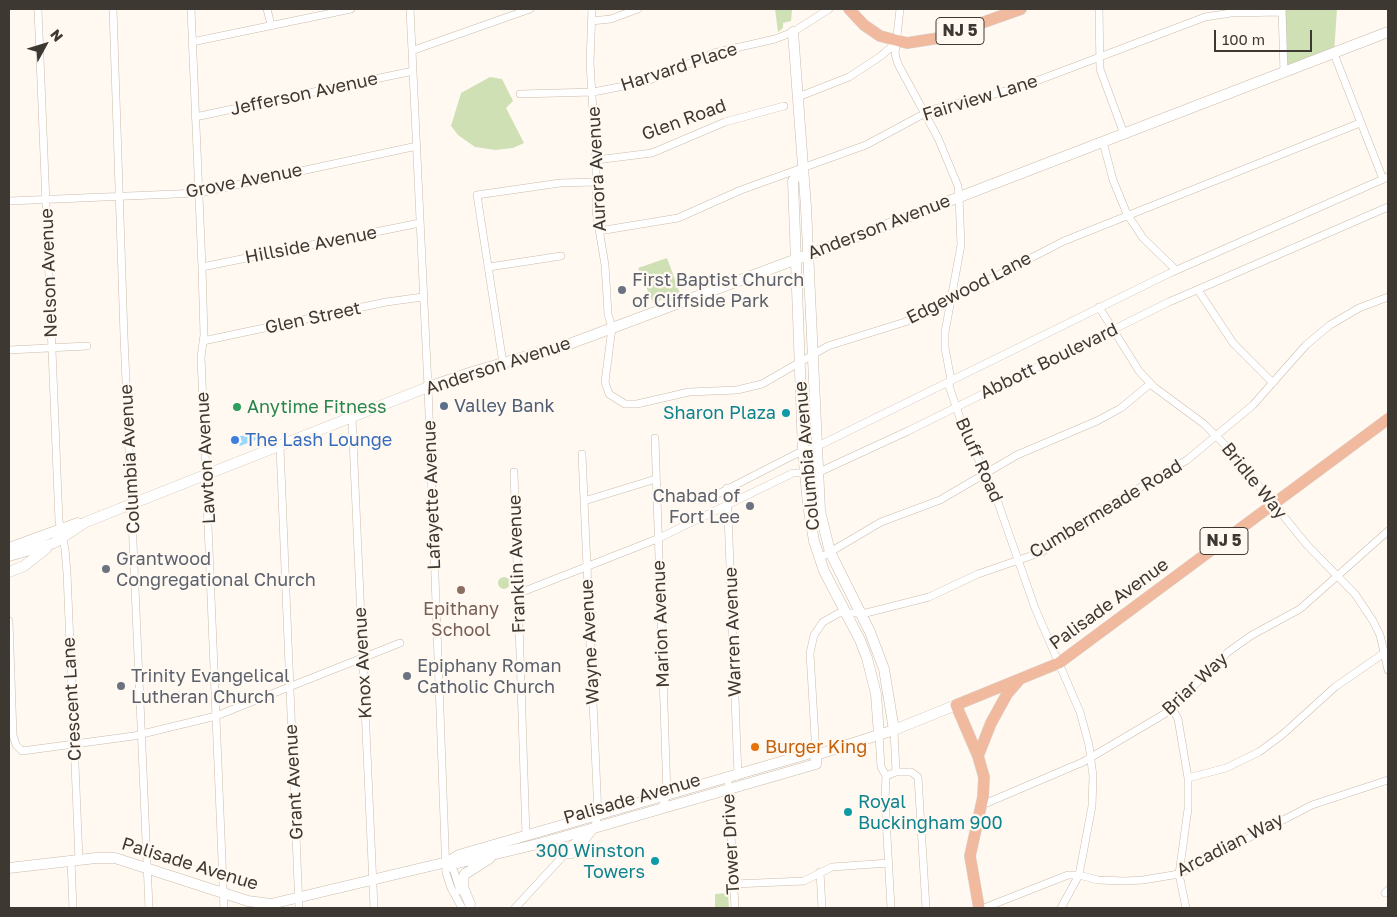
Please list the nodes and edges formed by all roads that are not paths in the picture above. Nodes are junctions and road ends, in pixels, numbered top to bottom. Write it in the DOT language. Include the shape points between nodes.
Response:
graph roads {
  1 [pos="38,9"];
  2 [pos="113,9"];
  3 [pos="191,9"];
  4 [pos="267,9"];
  5 [pos="352,9"];
  6 [pos="410,9"];
  7 [pos="530,9"];
  8 [pos="592,9"];
  9 [pos="638,9"];
  10 [pos="829,9"];
  11 [pos="849,9"];
  12 [pos="900,9"];
  13 [pos="1021,9"];
  14 [pos="1099,9"];
  15 [pos="340,10"];
  16 [pos="1282,10"];
  17 [pos="591,20"];
  18 [pos="271,26"];
  19 [pos="793,32"];
  20 [pos="1388,32"];
  21 [pos="192,42"];
  22 [pos="897,42"];
  23 [pos="414,50"];
  24 [pos="1334,54"];
  25 [pos="1099,57"];
  26 [pos="413,71"];
  27 [pos="1284,73"];
  28 [pos="593,92"];
  29 [pos="520,94"];
  30 [pos="798,97"];
  31 [pos="784,106"];
  32 [pos="924,113"];
  33 [pos="195,117"];
  34 [pos="1360,124"];
  35 [pos="1124,134"];
  36 [pos="1104,142"];
  37 [pos="417,146"];
  38 [pos="596,160"];
  39 [pos="802,168"];
  40 [pos="1386,178"];
  41 [pos="596,182"];
  42 [pos="199,193"];
  43 [pos="120,196"];
  44 [pos="960,197"];
  45 [pos="46,200"];
  46 [pos="9,201"];
  47 [pos="1388,207"];
  48 [pos="1127,214"];
  49 [pos="420,223"];
  50 [pos="599,231"];
  51 [pos="808,255"];
  52 [pos="560,256"];
  53 [pos="796,259"];
  54 [pos="202,267"];
  55 [pos="489,267"];
  56 [pos="1176,270"];
  57 [pos="1198,290"];
  58 [pos="423,297"];
  59 [pos="1388,297"];
  60 [pos="951,299"];
  61 [pos="1099,307"];
  62 [pos="612,328"];
  63 [pos="1112,330"];
  64 [pos="203,341"];
  65 [pos="87,346"];
  66 [pos="52,348"];
  67 [pos="9,350"];
  68 [pos="812,354"];
  69 [pos="503,363"];
  70 [pos="800,364"];
  71 [pos="950,380"];
  72 [pos="1272,383"];
  73 [pos="1150,384"];
  74 [pos="428,387"];
  75 [pos="956,407"];
  76 [pos="352,418"];
  77 [pos="1388,419"];
  78 [pos="1216,436"];
  79 [pos="655,438"];
  80 [pos="280,447"];
  81 [pos="816,448"];
  82 [pos="803,451"];
  83 [pos="582,454"];
  84 [pos="514,472"];
  85 [pos="805,473"];
  86 [pos="817,473"];
  87 [pos="207,475"];
  88 [pos="986,475"];
  89 [pos="656,479"];
  90 [pos="727,488"];
  91 [pos="712,497"];
  92 [pos="584,501"];
  93 [pos="133,504"];
  94 [pos="1273,504"];
  95 [pos="728,505"];
  96 [pos="1388,531"];
  97 [pos="59,537"];
  98 [pos="38,539"];
  99 [pos="657,539"];
  100 [pos="9,548"];
  101 [pos="26,552"];
  102 [pos="830,552"];
  103 [pos="9,556"];
  104 [pos="820,558"];
  105 [pos="1019,561"];
  106 [pos="586,567"];
  107 [pos="9,572"];
  108 [pos="1337,576"];
  109 [pos="517,594"];
  110 [pos="845,612"];
  111 [pos="859,613"];
  112 [pos="9,621"];
  113 [pos="400,643"];
  114 [pos="1387,651"];
  115 [pos="364,659"];
  116 [pos="1059,663"];
  117 [pos="1388,670"];
  118 [pos="1024,676"];
  119 [pos="290,688"];
  120 [pos="956,705"];
  121 [pos="1172,708"];
  122 [pos="216,716"];
  123 [pos="894,730"];
  124 [pos="142,734"];
  125 [pos="879,735"];
  126 [pos="74,744"];
  127 [pos="816,755"];
  128 [pos="978,756"];
  129 [pos="1092,758"];
  130 [pos="896,772"];
  131 [pos="738,776"];
  132 [pos="886,776"];
  133 [pos="1188,778"];
  134 [pos="1388,780"];
  135 [pos="728,784"];
  136 [pos="667,795"];
  137 [pos="982,805"];
  138 [pos="661,809"];
  139 [pos="598,815"];
  140 [pos="594,829"];
  141 [pos="526,836"];
  142 [pos="497,854"];
  143 [pos="75,861"];
  144 [pos="447,862"];
  145 [pos="889,863"];
  146 [pos="9,868"];
  147 [pos="147,868"];
  148 [pos="820,872"];
  149 [pos="1179,874"];
  150 [pos="1079,875"];
  151 [pos="373,881"];
  152 [pos="734,884"];
  153 [pos="223,894"];
  154 [pos="299,903"];
  155 [pos="469,907"];
  156 [pos="73,908"];
  157 [pos="149,908"];
  158 [pos="224,908"];
  159 [pos="374,908"];
  160 [pos="515,908"];
  161 [pos="735,908"];
  162 [pos="822,908"];
  163 [pos="891,908"];
  164 [pos="926,908"];
  165 [pos="979,908"];
  166 [pos="984,908"];
  167 [pos="1061,908"];
  168 [pos="1186,908"];
  1 -- 45 [label="street, Nelson Avenue"];
  2 -- 43 [label="street, Columbia Avenue"];
  3 -- 21 [label="street, Lawton Avenue"];
  4 -- 18 [label="street"];
  5 -- 15 [label="street"];
  6 -- 23 [label="street, Lafayette Avenue"];
  7 -- 23 [label="street"];
  8 -- 17 [label="street, Aurora Avenue"];
  9 -- 17 [label="street" via="611,19"];
  10 -- 19 [label="street, Harvard Place"];
  11 -- 22 [label="main road, NJ 5" via="871,31"];
  12 -- 22 [label="street, Bluff Road"];
  13 -- 22 [label="main road, NJ 5" via="939,38 917,43"];
  14 -- 25 [label="street"];
  15 -- 18 [label="street"];
  16 -- 25 [label="street, Fairview Lane" via="1205,17"];
  16 -- 27 [label="street"];
  17 -- 28 [label="street, Aurora Avenue"];
  18 -- 21 [label="street"];
  19 -- 28 [label="street, Harvard Place" via="714,53 645,82"];
  19 -- 30 [label="main road, Columbia Avenue"];
  20 -- 24 [label="main road, Anderson Avenue"];
  21 -- 33 [label="street, Lawton Avenue"];
  22 -- 30 [label="street" via="849,77"];
  22 -- 32 [label="street, Bluff Road" via="898,64"];
  23 -- 26 [label="street, Lafayette Avenue"];
  24 -- 27 [label="main road, Anderson Avenue"];
  24 -- 34 [label="street"];
  25 -- 32 [label="street, Fairview Lane" via="1018,88"];
  25 -- 35 [label="street" via="1100,69"];
  26 -- 33 [label="street, Jefferson Avenue"];
  26 -- 37 [label="street, Lafayette Avenue"];
  27 -- 35 [label="main road, Anderson Avenue"];
  28 -- 29 [label="street, Harvard Place"];
  28 -- 38 [label="street, Aurora Avenue"];
  30 -- 39 [label="main road, Columbia Avenue"];
  31 -- 38 [label="street, Glen Road" via="725,122 652,154"];
  32 -- 39 [label="street, Fairview Lane" via="866,146"];
  32 -- 44 [label="street, Bluff Road" via="946,155"];
  33 -- 42 [label="street, Lawton Avenue"];
  34 -- 40 [label="street"];
  34 -- 48 [label="street, Edgewood Lane"];
  35 -- 36 [label="main road, Anderson Avenue"];
  36 -- 44 [label="main road, Anderson Avenue"];
  36 -- 48 [label="street" via="1113,180"];
  37 -- 42 [label="street, Grove Avenue"];
  37 -- 49 [label="street, Lafayette Avenue"];
  38 -- 41 [label="street, Aurora Avenue"];
  39 -- 50 [label="street, Fairview Lane" via="678,218"];
  39 -- 51 [label="main road, Columbia Avenue"];
  39 -- 53 [label="main road, Columbia Avenue" via="793,181"];
  40 -- 56 [label="street, Abbott Boulevard"];
  41 -- 50 [label="street, Aurora Avenue"];
  41 -- 55 [label="street" via="560,183 477,195"];
  42 -- 43 [label="street, Grove Avenue"];
  42 -- 54 [label="street, Lawton Avenue"];
  43 -- 45 [label="street, Grove Avenue"];
  43 -- 93 [label="street, Columbia Avenue"];
  44 -- 51 [label="main road, Anderson Avenue"];
  44 -- 60 [label="street, Bluff Road" via="961,245"];
  45 -- 46 [label="street, Grove Avenue"];
  45 -- 66 [label="street, Nelson Avenue"];
  47 -- 57 [label="street, Abbott Boulevard"];
  48 -- 56 [label="street" via="1143,238"];
  48 -- 60 [label="street, Edgewood Lane" via="1038,253"];
  49 -- 54 [label="street, Hillside Avenue"];
  49 -- 58 [label="street, Lafayette Avenue"];
  50 -- 62 [label="street, Aurora Avenue"];
  51 -- 53 [label="main road, Anderson Avenue"];
  51 -- 68 [label="main road, Columbia Avenue"];
  52 -- 55 [label="street"];
  53 -- 62 [label="main road, Anderson Avenue"];
  53 -- 70 [label="main road, Columbia Avenue"];
  54 -- 64 [label="street, Lawton Avenue"];
  55 -- 69 [label="street"];
  56 -- 61 [label="street, Abbott Boulevard"];
  57 -- 63 [label="street, Abbott Boulevard"];
  57 -- 72 [label="street" via="1233,343"];
  58 -- 64 [label="street, Glen Street"];
  58 -- 74 [label="street, Lafayette Avenue"];
  59 -- 72 [label="street, Cumbermeade Road" via="1359,308 1330,325 1306,345"];
  60 -- 68 [label="street, Edgewood Lane" via="905,322 842,341"];
  60 -- 71 [label="street, Bluff Road" via="944,332"];
  61 -- 63 [label="street, Bridle Way"];
  61 -- 71 [label="street, Abbott Boulevard"];
  62 -- 69 [label="main road, Anderson Avenue"];
  62 -- 70 [label="street, Edgewood Lane" via="606,388 618,402 632,405 685,393 750,388"];
  63 -- 73 [label="street, Bridle Way" via="1130,360"];
  63 -- 75 [label="street, Abbott Boulevard"];
  64 -- 87 [label="street, Lawton Avenue"];
  65 -- 66 [label="street"];
  66 -- 67 [label="street"];
  66 -- 97 [label="street, Nelson Avenue"];
  68 -- 70 [label="street, Edgewood Lane"];
  68 -- 81 [label="main road, Columbia Avenue"];
  69 -- 74 [label="main road, Anderson Avenue"];
  70 -- 82 [label="main road, Columbia Avenue"];
  71 -- 75 [label="street, Bluff Road"];
  71 -- 81 [label="street, Abbott Boulevard"];
  72 -- 78 [label="street, Cumbermeade Road" via="1253,405"];
  73 -- 78 [label="street, Bridle Way"];
  73 -- 88 [label="street" via="1103,418 1030,449"];
  74 -- 76 [label="main road, Anderson Avenue"];
  74 -- 144 [label="street, Lafayette Avenue"];
  75 -- 86 [label="street, Abbott Boulevard"];
  75 -- 88 [label="street, Bluff Road"];
  76 -- 80 [label="main road, Anderson Avenue"];
  76 -- 115 [label="street, Knox Avenue"];
  77 -- 94 [label="main road, Palisade Avenue / NJ 5"];
  78 -- 94 [label="street, Bridle Way"];
  78 -- 105 [label="street, Cumbermeade Road" via="1179,466 1100,511 1042,552"];
  79 -- 89 [label="street, Marion Avenue"];
  80 -- 87 [label="main road, Anderson Avenue"];
  80 -- 119 [label="street, Grant Avenue"];
  81 -- 82 [label="street, Abbott Boulevard"];
  81 -- 86 [label="main road, Columbia Avenue"];
  82 -- 85 [label="main road, Columbia Avenue"];
  82 -- 90 [label="street, Abbott Boulevard"];
  83 -- 92 [label="street, Wayne Avenue"];
  84 -- 109 [label="street, Franklin Avenue"];
  85 -- 86 [label="street, Abbott Boulevard"];
  85 -- 95 [label="street, Abbott Boulevard" via="793,473"];
  85 -- 104 [label="main road, Columbia Avenue" via="810,524"];
  86 -- 102 [label="main road, Columbia Avenue" via="820,511"];
  87 -- 93 [label="main road, Anderson Avenue"];
  87 -- 122 [label="street, Lawton Avenue"];
  88 -- 102 [label="street" via="940,500 875,525"];
  88 -- 105 [label="street, Bluff Road"];
  89 -- 92 [label="street"];
  89 -- 99 [label="street, Marion Avenue"];
  90 -- 91 [label="street, Abbott Boulevard"];
  90 -- 95 [label="street, Warren Avenue"];
  92 -- 106 [label="street, Wayne Avenue"];
  93 -- 97 [label="main road, Anderson Avenue" via="86,522"];
  93 -- 124 [label="street, Columbia Avenue"];
  94 -- 108 [label="street, Bridle Way" via="1306,546"];
  94 -- 116 [label="main road, Palisade Avenue / NJ 5"];
  95 -- 99 [label="street, Abbott Boulevard"];
  95 -- 131 [label="street, Warren Avenue"];
  96 -- 108 [label="street, Briar Way"];
  97 -- 98 [label="main road, Anderson Avenue"];
  97 -- 101 [label="main road, Anderson Avenue"];
  97 -- 107 [label="main road" via="24,566"];
  97 -- 126 [label="street, Crescent Lane"];
  98 -- 100 [label="main road, Anderson Avenue"];
  98 -- 101 [label="main road"];
  99 -- 106 [label="street, Abbott Boulevard"];
  99 -- 136 [label="street, Marion Avenue"];
  101 -- 103 [label="main road, Anderson Avenue"];
  101 -- 107 [label="main road"];
  102 -- 104 [label="street"];
  102 -- 111 [label="main road, Columbia Avenue"];
  104 -- 110 [label="main road, Columbia Avenue"];
  105 -- 111 [label="street, Cumbermeade Road" via="978,574 929,597"];
  105 -- 116 [label="street, Bluff Road"];
  106 -- 109 [label="street, Abbott Boulevard"];
  106 -- 139 [label="street, Wayne Avenue"];
  108 -- 114 [label="street, Bridle Way" via="1365,607"];
  108 -- 121 [label="street, Briar Way" via="1300,609 1228,652"];
  109 -- 141 [label="street, Franklin Avenue"];
  110 -- 111 [label="street, Cumbermeade Road"];
  110 -- 125 [label="main road, Columbia Avenue" via="860,640 872,675"];
  110 -- 127 [label="street, Cumbermeade Road" via="823,622 810,644"];
  111 -- 123 [label="main road, Columbia Avenue" via="884,669"];
  112 -- 126 [label="street" via="16,746 22,751"];
  113 -- 115 [label="street"];
  114 -- 117 [label="street, Bridle Way"];
  114 -- 133 [label="street" via="1336,686 1259,752 1226,768"];
  115 -- 119 [label="street"];
  115 -- 151 [label="street, Knox Avenue"];
  116 -- 118 [label="main road, Palisade Avenue / NJ 5"];
  116 -- 129 [label="street, Bluff Road" via="1080,712"];
  118 -- 120 [label="main road, Palisade Avenue / NJ 5"];
  118 -- 128 [label="main road, NJ 5" via="1007,694"];
  119 -- 122 [label="street"];
  119 -- 154 [label="street, Grant Avenue"];
  120 -- 123 [label="main road, Palisade Avenue"];
  120 -- 128 [label="main road"];
  121 -- 129 [label="street, Briar Way"];
  121 -- 133 [label="street" via="1178,720"];
  122 -- 124 [label="street"];
  122 -- 153 [label="street, Lawton Avenue"];
  123 -- 125 [label="main road, Palisade Avenue"];
  123 -- 130 [label="street"];
  124 -- 126 [label="street"];
  124 -- 147 [label="street, Columbia Avenue"];
  125 -- 127 [label="main road, Palisade Avenue"];
  125 -- 132 [label="street" via="881,768"];
  126 -- 143 [label="street, Crescent Lane"];
  127 -- 131 [label="main road, Palisade Avenue" via="811,753"];
  127 -- 135 [label="main road, Palisade Avenue" via="816,764"];
  128 -- 137 [label="main road" via="984,782"];
  129 -- 137 [label="street, Briar Way"];
  129 -- 150 [label="street, Bluff Road" via="1092,806"];
  130 -- 132 [label="street"];
  130 -- 164 [label="street" via="911,772 918,777"];
  131 -- 135 [label="main road, Palisade Avenue"];
  132 -- 145 [label="street"];
  133 -- 149 [label="street" via="1188,809"];
  134 -- 149 [label="street, Arcadian Way" via="1312,805"];
  135 -- 136 [label="main road, Palisade Avenue"];
  135 -- 138 [label="main road, Palisade Avenue"];
  135 -- 152 [label="street, Tower Drive"];
  136 -- 138 [label="street, Marion Avenue"];
  136 -- 139 [label="main road, Palisade Avenue"];
  137 -- 165 [label="main road" via="970,856"];
  138 -- 140 [label="main road, Palisade Avenue"];
  139 -- 140 [label="street, Wayne Avenue"];
  139 -- 141 [label="main road, Palisade Avenue"];
  140 -- 142 [label="main road, Palisade Avenue"];
  140 -- 160 [label="street" via="577,838"];
  141 -- 142 [label="main road" via="522,842 506,846"];
  141 -- 144 [label="main road, Palisade Avenue" via="459,855"];
  142 -- 144 [label="main road, Palisade Avenue" via="458,863"];
  142 -- 155 [label="main road" via="465,874 463,887"];
  143 -- 146 [label="main road, Palisade Avenue"];
  143 -- 147 [label="main road, Palisade Avenue" via="115,858"];
  143 -- 156 [label="street, Crescent Lane"];
  144 -- 151 [label="main road, Palisade Avenue"];
  144 -- 155 [label="street"];
  145 -- 148 [label="street" via="832,867"];
  145 -- 163 [label="street"];
  147 -- 153 [label="main road, Palisade Avenue"];
  147 -- 157 [label="street, Columbia Avenue"];
  148 -- 152 [label="street" via="804,881"];
  148 -- 162 [label="street"];
  149 -- 150 [label="street, Arcadian Way" via="1125,881 1090,879"];
  149 -- 168 [label="street"];
  150 -- 166 [label="street, Arcadian Way" via="1058,877"];
  150 -- 167 [label="street, Bluff Road"];
  151 -- 154 [label="main road, Palisade Avenue"];
  151 -- 159 [label="street, Knox Avenue"];
  152 -- 161 [label="street, Tower Drive"];
  153 -- 154 [label="main road, Palisade Avenue" via="260,904"];
  153 -- 158 [label="street, Lawton Avenue"];
}
